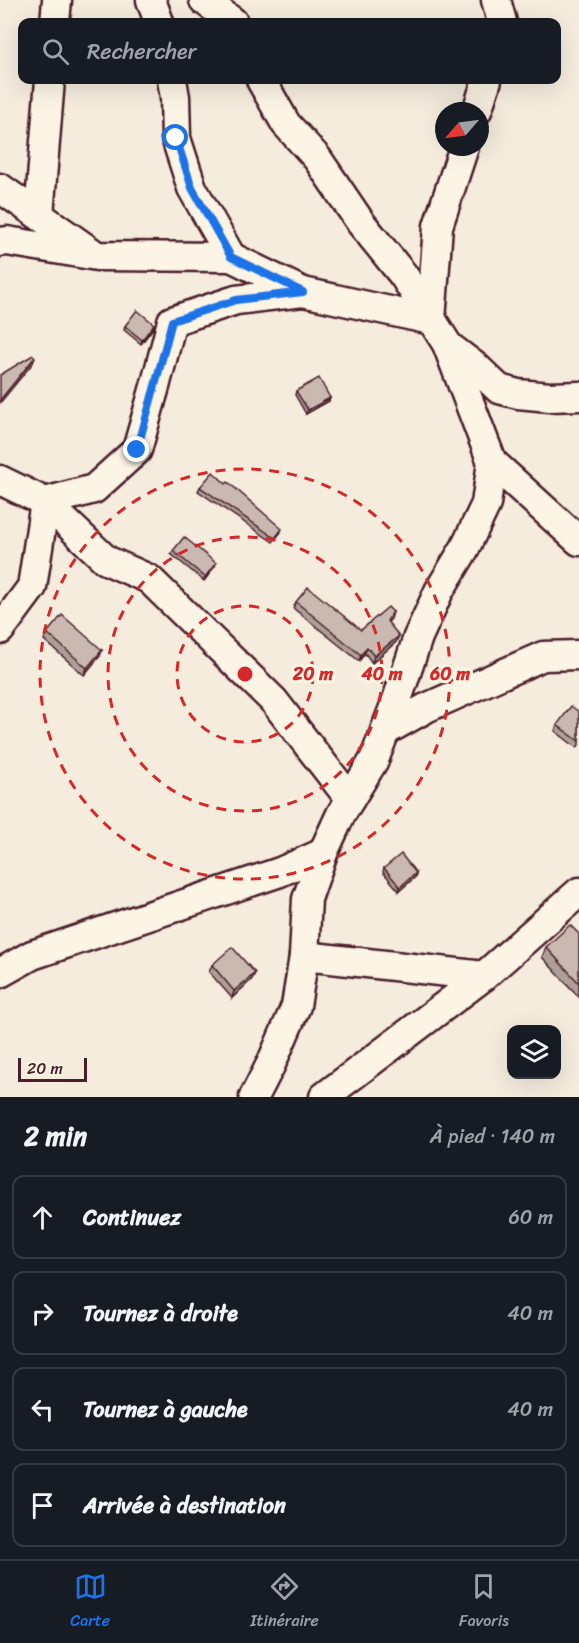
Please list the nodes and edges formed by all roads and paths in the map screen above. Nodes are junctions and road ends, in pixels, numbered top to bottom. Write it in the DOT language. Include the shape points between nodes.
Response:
graph roads {
  1 [pos="57,0"];
  2 [pos="151,0"];
  3 [pos="204,0"];
  4 [pos="496,0"];
  5 [pos="55,18"];
  6 [pos="158,18"];
  7 [pos="228,18"];
  8 [pos="501,18"];
  9 [pos="50,84"];
  10 [pos="173,84"];
  11 [pos="263,84"];
  12 [pos="486,84"];
  13 [pos="480,102"];
  14 [pos="461,156"];
  15 [pos="0,188"];
  16 [pos="39,215"];
  17 [pos="0,242"];
  18 [pos="97,256"];
  19 [pos="231,257"];
  20 [pos="303,292"];
  21 [pos="431,320"];
  22 [pos="447,344"];
  23 [pos="579,396"];
  24 [pos="492,462"];
  25 [pos="0,480"];
  26 [pos="45,502"];
  27 [pos="579,541"];
  28 [pos="0,630"];
  29 [pos="579,655"];
  30 [pos="385,731"];
  31 [pos="350,799"];
  32 [pos="323,853"];
  33 [pos="579,892"];
  34 [pos="304,956"];
  35 [pos="0,973"];
  36 [pos="484,976"];
  37 [pos="254,1097"];
  38 [pos="324,1097"];
  1 -- 5 [label="street"];
  2 -- 6 [label="street"];
  3 -- 7 [label="street"];
  4 -- 8 [label="street"];
  9 -- 16 [label="street"];
  10 -- 19 [label="street" via="176,138 192,188"];
  11 -- 21 [label="street" via="286,124 317,158 404,276"];
  12 -- 13 [label="street"];
  14 -- 21 [label="street" via="438,226"];
  15 -- 16 [label="street"];
  16 -- 18 [label="street"];
  17 -- 18 [label="street"];
  18 -- 19 [label="street"];
  19 -- 20 [label="street"];
  20 -- 21 [label="street"];
  20 -- 26 [label="street" via="236,300 172,321 137,450 94,489"];
  21 -- 22 [label="street"];
  22 -- 23 [label="street" via="500,389 550,397"];
  22 -- 24 [label="street"];
  24 -- 27 [label="street"];
  24 -- 30 [label="street" via="486,504 417,637"];
  25 -- 26 [label="street"];
  26 -- 28 [label="street" via="32,587"];
  26 -- 31 [label="street" via="106,560 158,587 274,701"];
  29 -- 30 [label="street" via="543,656 426,708"];
  30 -- 31 [label="street" via="374,760"];
  31 -- 32 [label="street"];
  32 -- 34 [label="street" via="307,899"];
  32 -- 35 [label="street" via="280,872 32,955"];
  33 -- 36 [label="street"];
  34 -- 36 [label="street"];
  34 -- 37 [label="street" via="296,1006"];
  36 -- 38 [label="street"];
}
